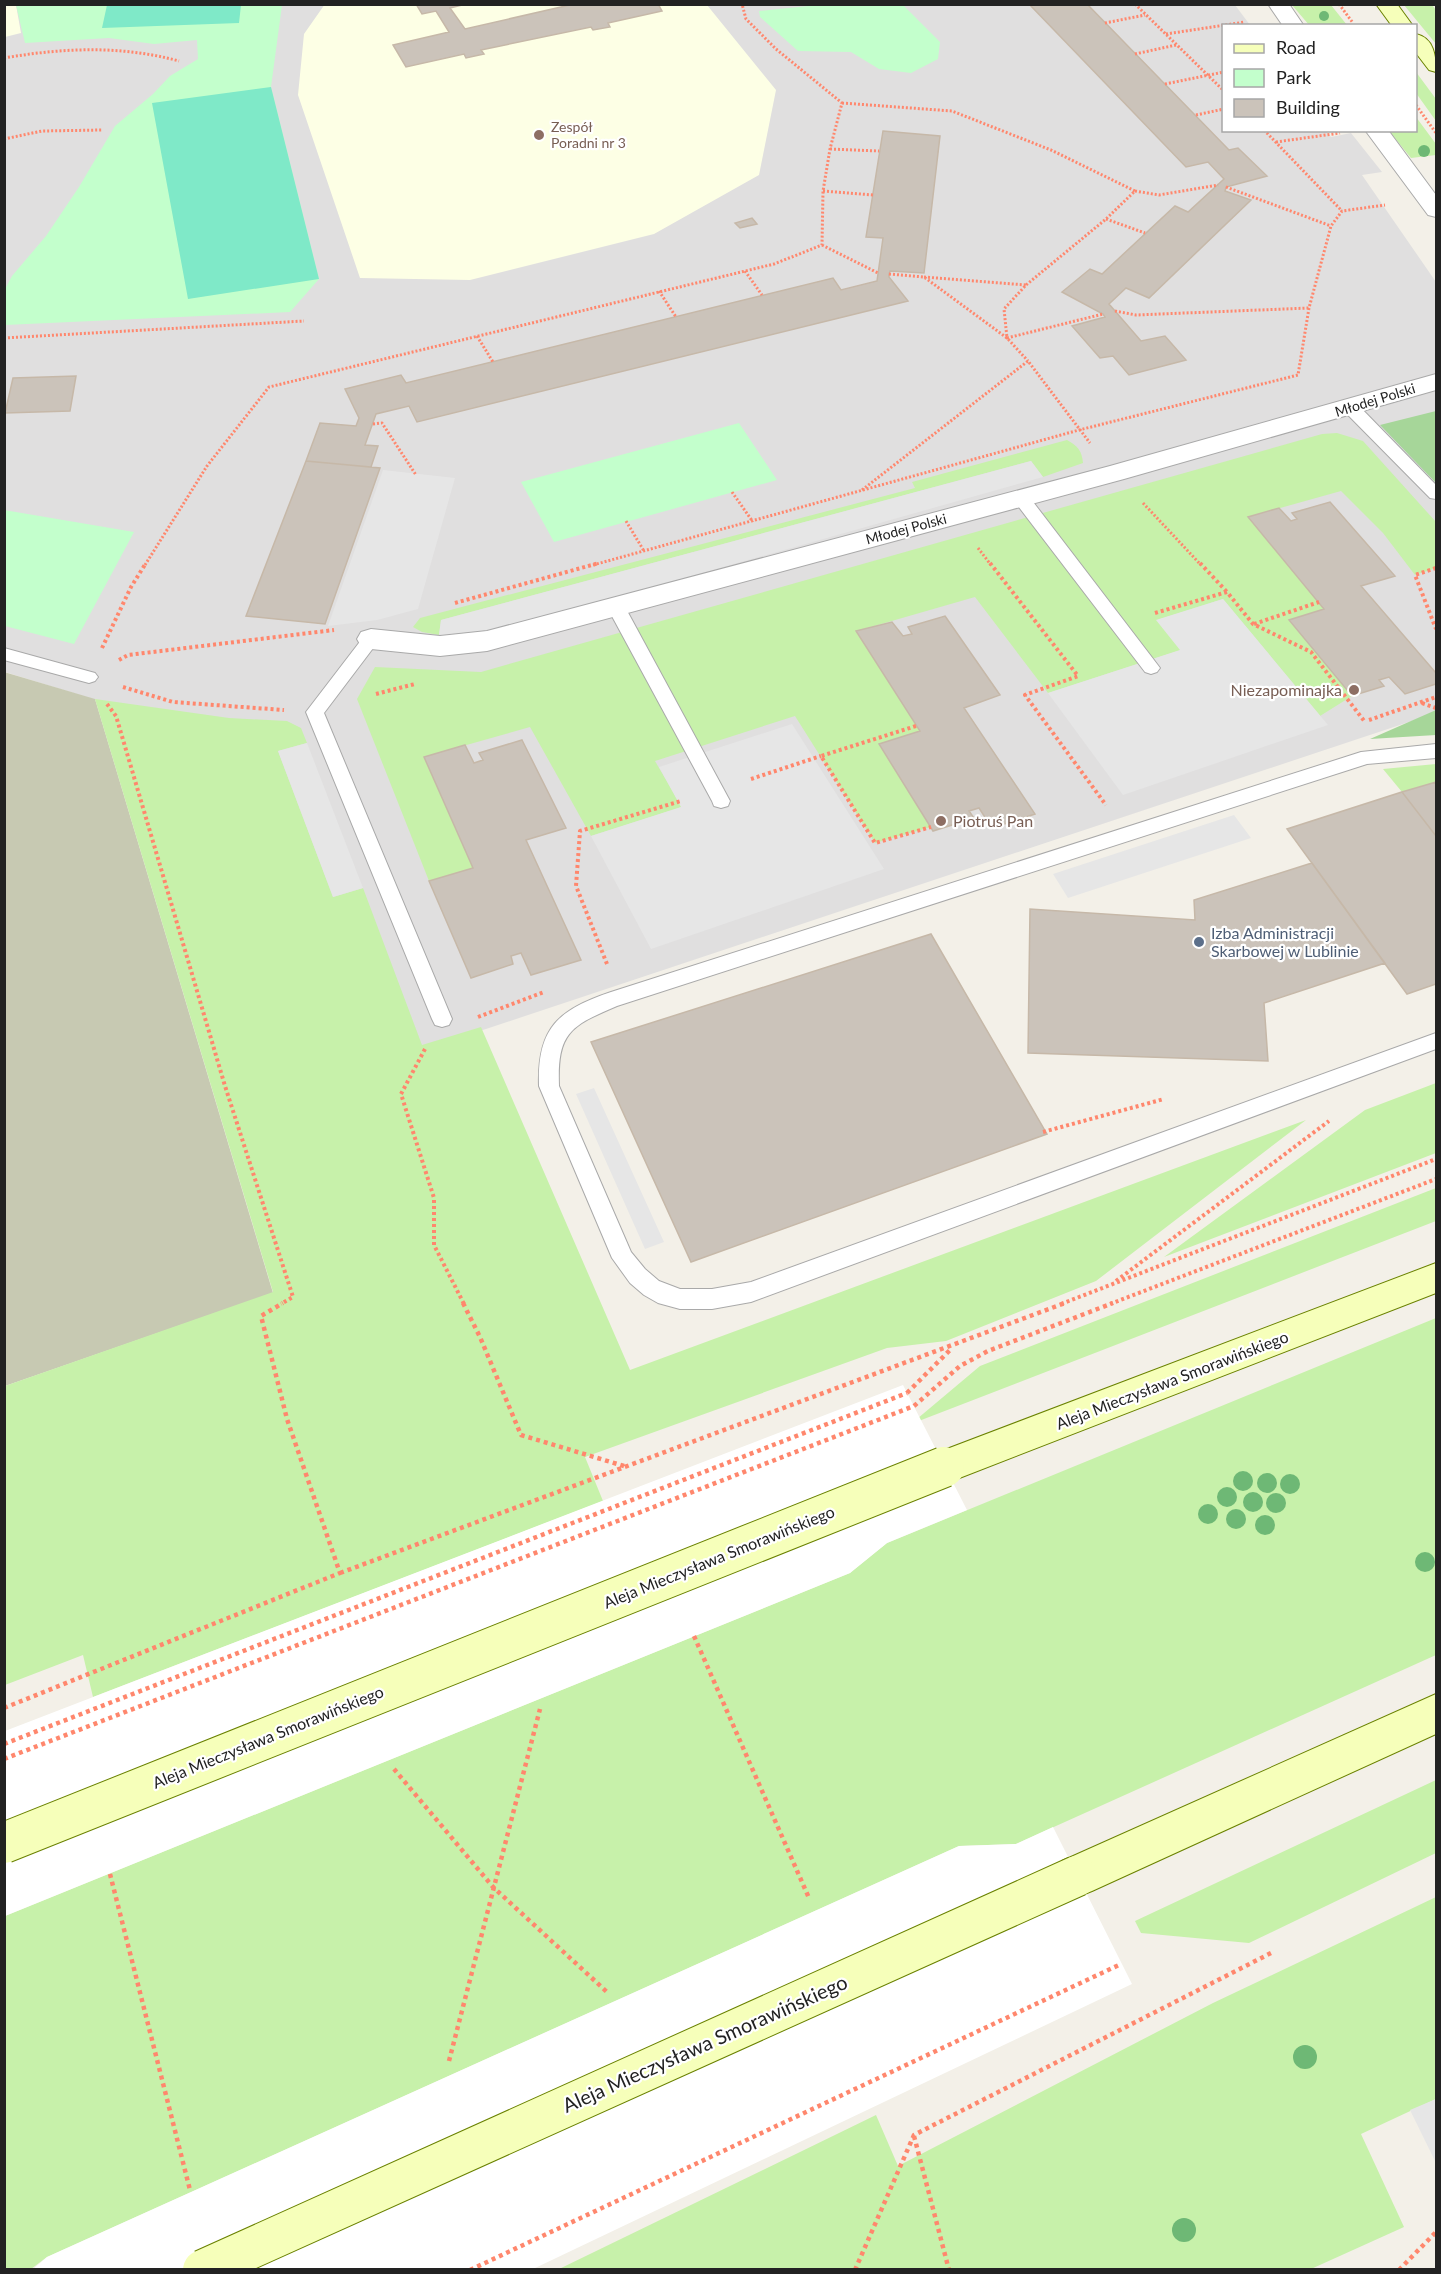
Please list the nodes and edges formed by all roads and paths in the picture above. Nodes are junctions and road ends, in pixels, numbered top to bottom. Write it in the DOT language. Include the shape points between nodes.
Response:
graph roads {
  1 [pos="742,4"];
  2 [pos="1135,4"];
  3 [pos="1278,4"];
  4 [pos="1339,4"];
  5 [pos="1386,4"];
  6 [pos="1145,15"];
  7 [pos="1253,21"];
  8 [pos="1105,23"];
  9 [pos="1233,24"];
  10 [pos="1293,24"];
  11 [pos="1354,24"];
  12 [pos="1401,24"];
  13 [pos="1222,26"];
  14 [pos="1166,34"];
  15 [pos="1417,41"];
  16 [pos="1177,45"];
  17 [pos="1136,54"];
  18 [pos="4,58"];
  19 [pos="179,61"];
  20 [pos="1437,66"];
  21 [pos="1222,72"];
  22 [pos="1207,74"];
  23 [pos="1165,84"];
  24 [pos="1222,89"];
  25 [pos="842,103"];
  26 [pos="1417,106"];
  27 [pos="1222,109"];
  28 [pos="1197,115"];
  29 [pos="102,130"];
  30 [pos="1266,132"];
  31 [pos="1378,132"];
  32 [pos="1437,133"];
  33 [pos="4,139"];
  34 [pos="830,149"];
  35 [pos="879,151"];
  36 [pos="1408,172"];
  37 [pos="1218,185"];
  38 [pos="1226,187"];
  39 [pos="823,191"];
  40 [pos="1135,191"];
  41 [pos="873,195"];
  42 [pos="1437,210"];
  43 [pos="1342,211"];
  44 [pos="1106,219"];
  45 [pos="1331,226"];
  46 [pos="1145,233"];
  47 [pos="822,245"];
  48 [pos="745,271"];
  49 [pos="878,273"];
  50 [pos="890,274"];
  51 [pos="924,277"];
  52 [pos="1026,285"];
  53 [pos="659,291"];
  54 [pos="762,296"];
  55 [pos="1309,308"];
  56 [pos="1115,311"];
  57 [pos="1103,314"];
  58 [pos="676,317"];
  59 [pos="304,321"];
  60 [pos="477,336"];
  61 [pos="4,338"];
  62 [pos="1006,338"];
  63 [pos="1028,361"];
  64 [pos="493,362"];
  65 [pos="1437,382"];
  66 [pos="1351,408"];
  67 [pos="373,424"];
  68 [pos="1079,430"];
  69 [pos="416,475"];
  70 [pos="732,492"];
  71 [pos="858,493"];
  72 [pos="1437,494"];
  73 [pos="1135,495"];
  74 [pos="1021,498"];
  75 [pos="627,521"];
  76 [pos="753,522"];
  77 [pos="973,542"];
  78 [pos="644,551"];
  79 [pos="1437,568"];
  80 [pos="1227,592"];
  81 [pos="1319,602"];
  82 [pos="454,604"];
  83 [pos="616,607"];
  84 [pos="1149,615"];
  85 [pos="1253,624"];
  86 [pos="340,629"];
  87 [pos="1437,629"];
  88 [pos="371,639"];
  89 [pos="4,654"];
  90 [pos="1151,668"];
  91 [pos="88,677"];
  92 [pos="1421,703"];
  93 [pos="1437,708"];
  94 [pos="315,712"];
  95 [pos="1365,722"];
  96 [pos="916,726"];
  97 [pos="1437,750"];
  98 [pos="821,756"];
  99 [pos="718,796"];
  100 [pos="1106,805"];
  101 [pos="931,827"];
  102 [pos="608,967"];
  103 [pos="442,1019"];
  104 [pos="1437,1041"];
  105 [pos="1129,1107"];
  106 [pos="1331,1120"];
  107 [pos="1043,1132"];
  108 [pos="1437,1159"];
  109 [pos="1437,1179"];
  110 [pos="1437,1278"];
  111 [pos="1111,1285"];
  112 [pos="954,1346"];
  113 [pos="624,1466"];
  114 [pos="340,1573"];
  115 [pos="694,1636"];
  116 [pos="4,1708"];
  117 [pos="540,1709"];
  118 [pos="1437,1714"];
  119 [pos="4,1744"];
  120 [pos="4,1759"];
  121 [pos="394,1769"];
  122 [pos="4,1843"];
  123 [pos="110,1874"];
  124 [pos="493,1887"];
  125 [pos="809,1898"];
  126 [pos="1271,1953"];
  127 [pos="1121,1964"];
  128 [pos="607,1992"];
  129 [pos="448,2061"];
  130 [pos="914,2135"];
  131 [pos="190,2190"];
  132 [pos="1437,2232"];
  133 [pos="202,2270"];
  134 [pos="470,2270"];
  135 [pos="855,2270"];
  136 [pos="949,2270"];
  137 [pos="1399,2270"];
  1 -- 25 [label="path" via="746,19 769,42"];
  2 -- 6 [label="path"];
  3 -- 10 [label="street"];
  4 -- 11 [label="path"];
  5 -- 12 [label="main road"];
  6 -- 8 [label="path"];
  6 -- 14 [label="path"];
  7 -- 9 [label="path"];
  13 -- 14 [label="path"];
  14 -- 16 [label="path"];
  15 -- 20 [label="main road"];
  16 -- 17 [label="path"];
  16 -- 22 [label="path"];
  18 -- 19 [label="path" via="42,50 98,49 154,53"];
  21 -- 22 [label="path"];
  22 -- 23 [label="path"];
  22 -- 24 [label="path"];
  25 -- 34 [label="path"];
  25 -- 40 [label="path" via="952,111 1051,150"];
  26 -- 32 [label="path"];
  27 -- 28 [label="path"];
  29 -- 33 [label="path" via="42,130"];
  30 -- 43 [label="path"];
  31 -- 36 [label="street"];
  34 -- 35 [label="path"];
  34 -- 39 [label="path"];
  36 -- 42 [label="street"];
  36 -- 43 [label="path" via="1399,202"];
  37 -- 40 [label="path" via="1159,195"];
  38 -- 45 [label="path"];
  39 -- 41 [label="path"];
  39 -- 47 [label="path"];
  40 -- 44 [label="path"];
  43 -- 45 [label="path"];
  44 -- 46 [label="path"];
  44 -- 52 [label="path"];
  45 -- 55 [label="path"];
  47 -- 48 [label="path"];
  47 -- 49 [label="path"];
  48 -- 53 [label="path"];
  48 -- 54 [label="path"];
  50 -- 51 [label="path"];
  51 -- 52 [label="path"];
  51 -- 62 [label="path"];
  52 -- 62 [label="path" via="1004,309"];
  53 -- 58 [label="path"];
  53 -- 60 [label="path"];
  55 -- 56 [label="path" via="1136,315"];
  55 -- 68 [label="path" via="1298,375"];
  57 -- 62 [label="path"];
  59 -- 61 [label="path"];
  60 -- 64 [label="path"];
  60 -- 91 [label="path" via="269,387 207,466 131,587"];
  62 -- 63 [label="path"];
  63 -- 68 [label="path"];
  63 -- 71 [label="path"];
  65 -- 66 [label="street, Młodej Polski"];
  66 -- 72 [label="lane"];
  66 -- 74 [label="street, Młodej Polski"];
  67 -- 69 [label="path" via="382,423"];
  68 -- 71 [label="path"];
  70 -- 76 [label="path"];
  71 -- 76 [label="path"];
  73 -- 80 [label="path"];
  74 -- 83 [label="street, Młodej Polski"];
  74 -- 90 [label="lane"];
  75 -- 78 [label="path"];
  76 -- 78 [label="path"];
  77 -- 100 [label="path" via="1078,676 1025,695"];
  78 -- 82 [label="path"];
  79 -- 87 [label="path" via="1415,575"];
  80 -- 84 [label="path"];
  80 -- 85 [label="path"];
  81 -- 85 [label="path"];
  83 -- 88 [label="street, Młodej Polski" via="487,641 440,646"];
  83 -- 99 [label="lane"];
  85 -- 95 [label="path" via="1311,652"];
  86 -- 91 [label="path" via="128,655"];
  88 -- 94 [label="lane"];
  89 -- 91 [label="lane"];
  91 -- 94 [label="path" via="173,702"];
  91 -- 114 [label="path" via="116,716 222,1075 293,1297 261,1316 287,1419"];
  92 -- 93 [label="path"];
  94 -- 103 [label="lane"];
  96 -- 98 [label="path"];
  97 -- 104 [label="lane" via="1367,756 611,1000 572,1017 557,1032 549,1048 547,1068 549,1086 623,1258 652,1290 673,1299 696,1301 774,1284"];
  98 -- 99 [label="path"];
  98 -- 101 [label="path" via="875,843"];
  99 -- 102 [label="path" via="580,831 576,886"];
  103 -- 113 [label="path" via="401,1094 434,1198 434,1245 480,1337 521,1435"];
  105 -- 107 [label="path"];
  106 -- 111 [label="path"];
  108 -- 111 [label="path"];
  109 -- 120 [label="path, bridge" via="988,1350 960,1366 914,1406"];
  110 -- 122 [label="main road, Aleja Mieczysława Smorawińskiego, bridge" via="944,1467"];
  111 -- 112 [label="path"];
  112 -- 113 [label="path"];
  112 -- 119 [label="path, bridge" via="907,1393"];
  113 -- 114 [label="path"];
  114 -- 116 [label="path"];
  115 -- 125 [label="path"];
  117 -- 124 [label="path"];
  118 -- 133 [label="main road, Aleja Mieczysława Smorawińskiego, bridge"];
  121 -- 124 [label="path"];
  123 -- 131 [label="path"];
  124 -- 128 [label="path"];
  124 -- 129 [label="path"];
  126 -- 130 [label="path"];
  127 -- 134 [label="path, bridge"];
  130 -- 135 [label="path"];
  130 -- 136 [label="path"];
  132 -- 137 [label="path"];
}
